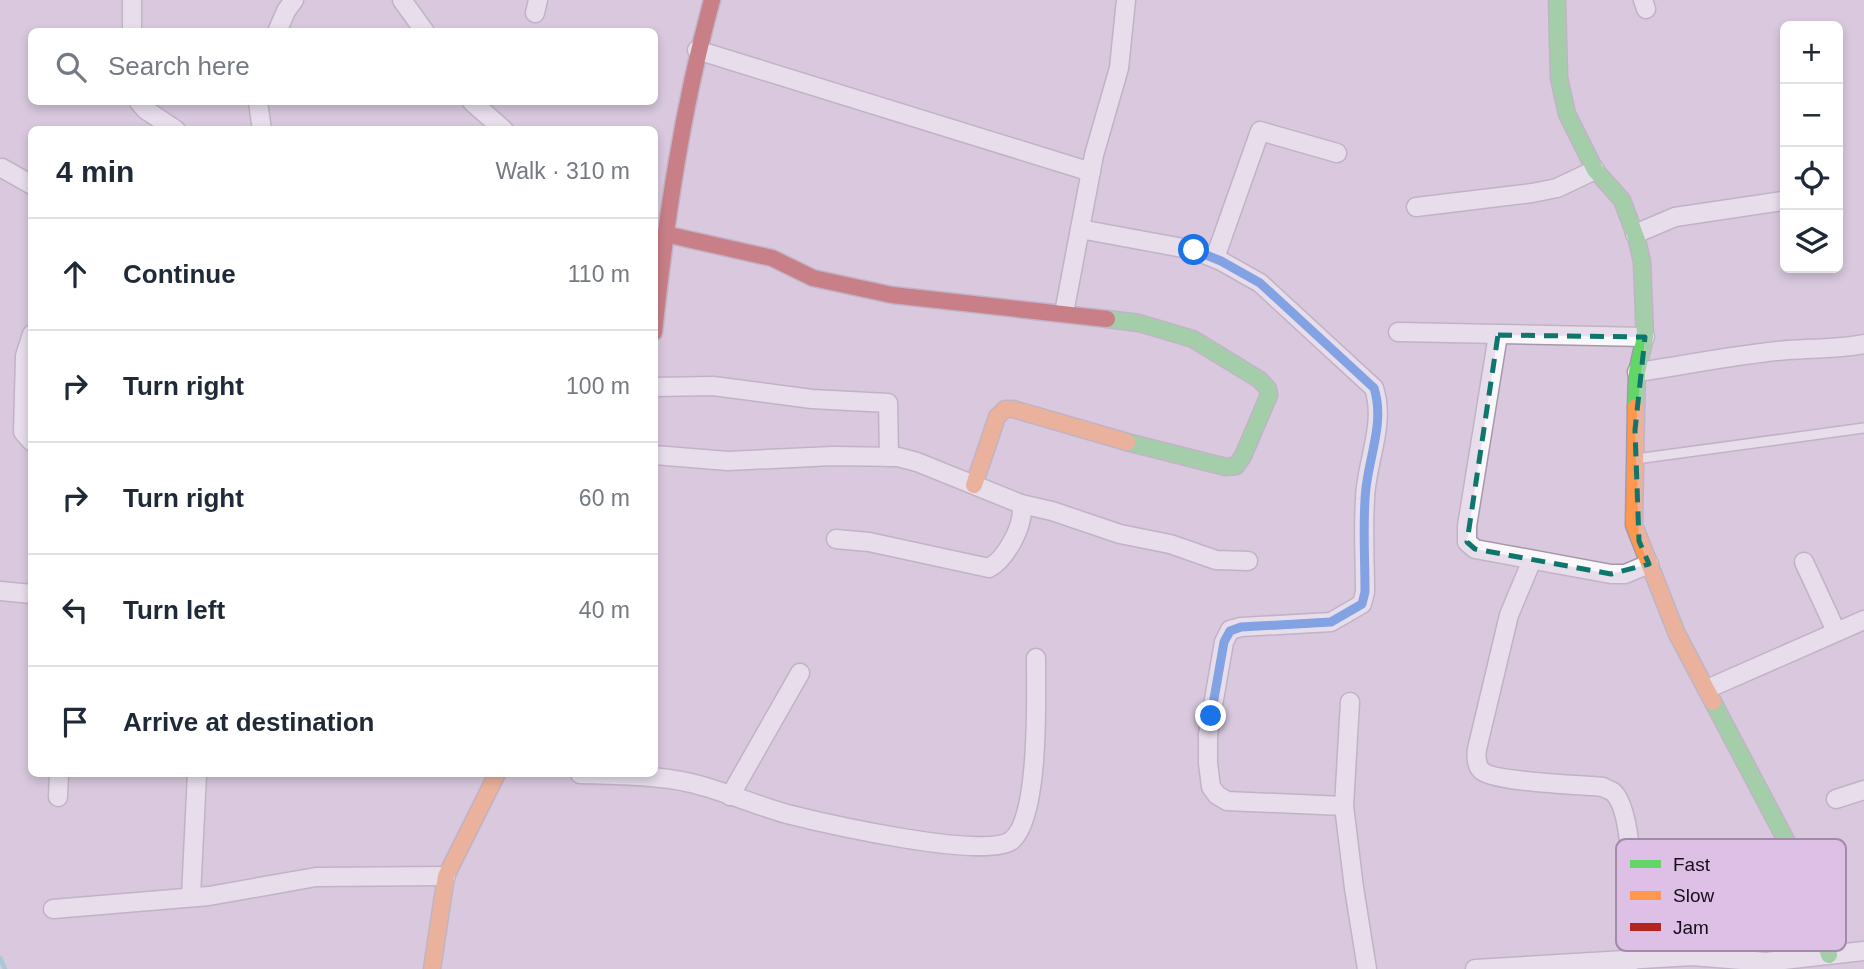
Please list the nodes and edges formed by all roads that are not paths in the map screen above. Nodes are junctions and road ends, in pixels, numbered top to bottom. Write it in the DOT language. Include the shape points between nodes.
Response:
graph roads {
  1 [pos="132,0"];
  2 [pos="294,0"];
  3 [pos="402,0"];
  4 [pos="712,0"];
  5 [pos="1126,0"];
  6 [pos="1557,0"];
  7 [pos="132,28"];
  8 [pos="279,28"];
  9 [pos="422,28"];
  10 [pos="697,50"];
  11 [pos="142,105"];
  12 [pos="258,105"];
  13 [pos="475,105"];
  14 [pos="170,126"];
  15 [pos="261,126"];
  16 [pos="499,126"];
  17 [pos="1337,153"];
  18 [pos="2,168"];
  19 [pos="1595,170"];
  20 [pos="1091,173"];
  21 [pos="28,183"];
  22 [pos="1780,201"];
  23 [pos="1416,207"];
  24 [pos="662,226"];
  25 [pos="1080,229"];
  26 [pos="1635,234"];
  27 [pos="1215,258"];
  28 [pos="658,279"];
  29 [pos="1064,313"];
  30 [pos="1398,332"];
  31 [pos="1497,335"];
  32 [pos="1645,337"];
  33 [pos="1864,344"];
  34 [pos="28,347"];
  35 [pos="1637,372"];
  36 [pos="658,387"];
  37 [pos="1864,428"];
  38 [pos="28,438"];
  39 [pos="658,455"];
  40 [pos="889,457"];
  41 [pos="1634,459"];
  42 [pos="974,485"];
  43 [pos="1021,504"];
  44 [pos="836,539"];
  45 [pos="1532,559"];
  46 [pos="1248,561"];
  47 [pos="1804,562"];
  48 [pos="1649,564"];
  49 [pos="0,591"];
  50 [pos="28,594"];
  51 [pos="1864,620"];
  52 [pos="1836,631"];
  53 [pos="1036,659"];
  54 [pos="800,673"];
  55 [pos="1707,689"];
  56 [pos="1350,702"];
  57 [pos="59,777"];
  58 [pos="197,777"];
  59 [pos="496,777"];
  60 [pos="617,777"];
  61 [pos="1864,790"];
  62 [pos="730,796"];
  63 [pos="58,797"];
  64 [pos="1836,799"];
  65 [pos="1344,806"];
  66 [pos="1628,839"];
  67 [pos="1785,839"];
  68 [pos="446,876"];
  69 [pos="191,896"];
  70 [pos="52,909"];
  71 [pos="1632,951"];
  72 [pos="1827,951"];
  73 [pos="1864,951"];
  74 [pos="1829,955"];
  75 [pos="1632,961"];
  76 [pos="432,969"];
  77 [pos="1367,969"];
  78 [pos="1475,969"];
  1 -- 7 [label="street"];
  2 -- 8 [label="street"];
  3 -- 9 [label="street"];
  4 -- 10 [label="street"];
  5 -- 20 [label="street" via="1119,68"];
  6 -- 19 [label="street" via="1559,78 1567,114"];
  10 -- 20 [label="street"];
  10 -- 24 [label="street"];
  11 -- 14 [label="street"];
  12 -- 15 [label="street"];
  13 -- 16 [label="street"];
  17 -- 27 [label="street" via="1260,131"];
  18 -- 21 [label="street"];
  19 -- 23 [label="street" via="1532,194"];
  19 -- 26 [label="street" via="1622,200"];
  20 -- 25 [label="street"];
  22 -- 26 [label="street" via="1675,217"];
  24 -- 28 [label="street"];
  24 -- 29 [label="street" via="772,258 813,278 891,295"];
  25 -- 27 [label="street"];
  25 -- 29 [label="street"];
  26 -- 32 [label="street" via="1643,273"];
  27 -- 65 [label="street" via="1260,283 1374,388 1377,398 1379,427 1364,500 1362,604 1331,622 1230,631 1208,734 1211,787 1227,801"];
  29 -- 42 [label="street" via="1139,323 1193,339 1260,380 1269,395 1243,456 1236,466 1226,467 1005,409 997,417"];
  30 -- 31 [label="street"];
  31 -- 32 [label="street"];
  31 -- 45 [label="street" via="1466,536 1475,549"];
  32 -- 35 [label="street"];
  33 -- 35 [label="street" via="1711,359"];
  34 -- 38 [label="street" via="23,432"];
  35 -- 41 [label="street"];
  36 -- 40 [label="street" via="713,386 887,403"];
  37 -- 41 [label="lane"];
  39 -- 40 [label="street" via="727,461"];
  40 -- 42 [label="street" via="917,462"];
  41 -- 48 [label="street" via="1634,525"];
  42 -- 43 [label="street"];
  43 -- 44 [label="street" via="1020,525 999,563 989,568 869,541"];
  43 -- 46 [label="street" via="1216,560"];
  45 -- 48 [label="street" via="1611,574 1625,574"];
  45 -- 66 [label="street" via="1509,615 1477,749 1480,770 1516,780 1603,787 1614,793"];
  47 -- 52 [label="street"];
  48 -- 55 [label="street" via="1677,634"];
  49 -- 50 [label="street"];
  51 -- 52 [label="street"];
  52 -- 55 [label="street"];
  53 -- 62 [label="street" via="1035,764 1022,826 1011,841 985,848 933,843 789,814"];
  54 -- 62 [label="street"];
  55 -- 67 [label="street"];
  56 -- 65 [label="street"];
  57 -- 63 [label="street"];
  58 -- 69 [label="street"];
  59 -- 68 [label="street"];
  60 -- 62 [label="street" via="691,783"];
  61 -- 64 [label="street"];
  65 -- 77 [label="street"];
  68 -- 69 [label="street" via="316,877"];
  68 -- 76 [label="street"];
  69 -- 70 [label="street"];
  71 -- 75 [label="street"];
  72 -- 74 [label="street"];
  73 -- 74 [label="street"];
  74 -- 75 [label="street" via="1766,962 1692,956"];
  75 -- 78 [label="street"];
}
